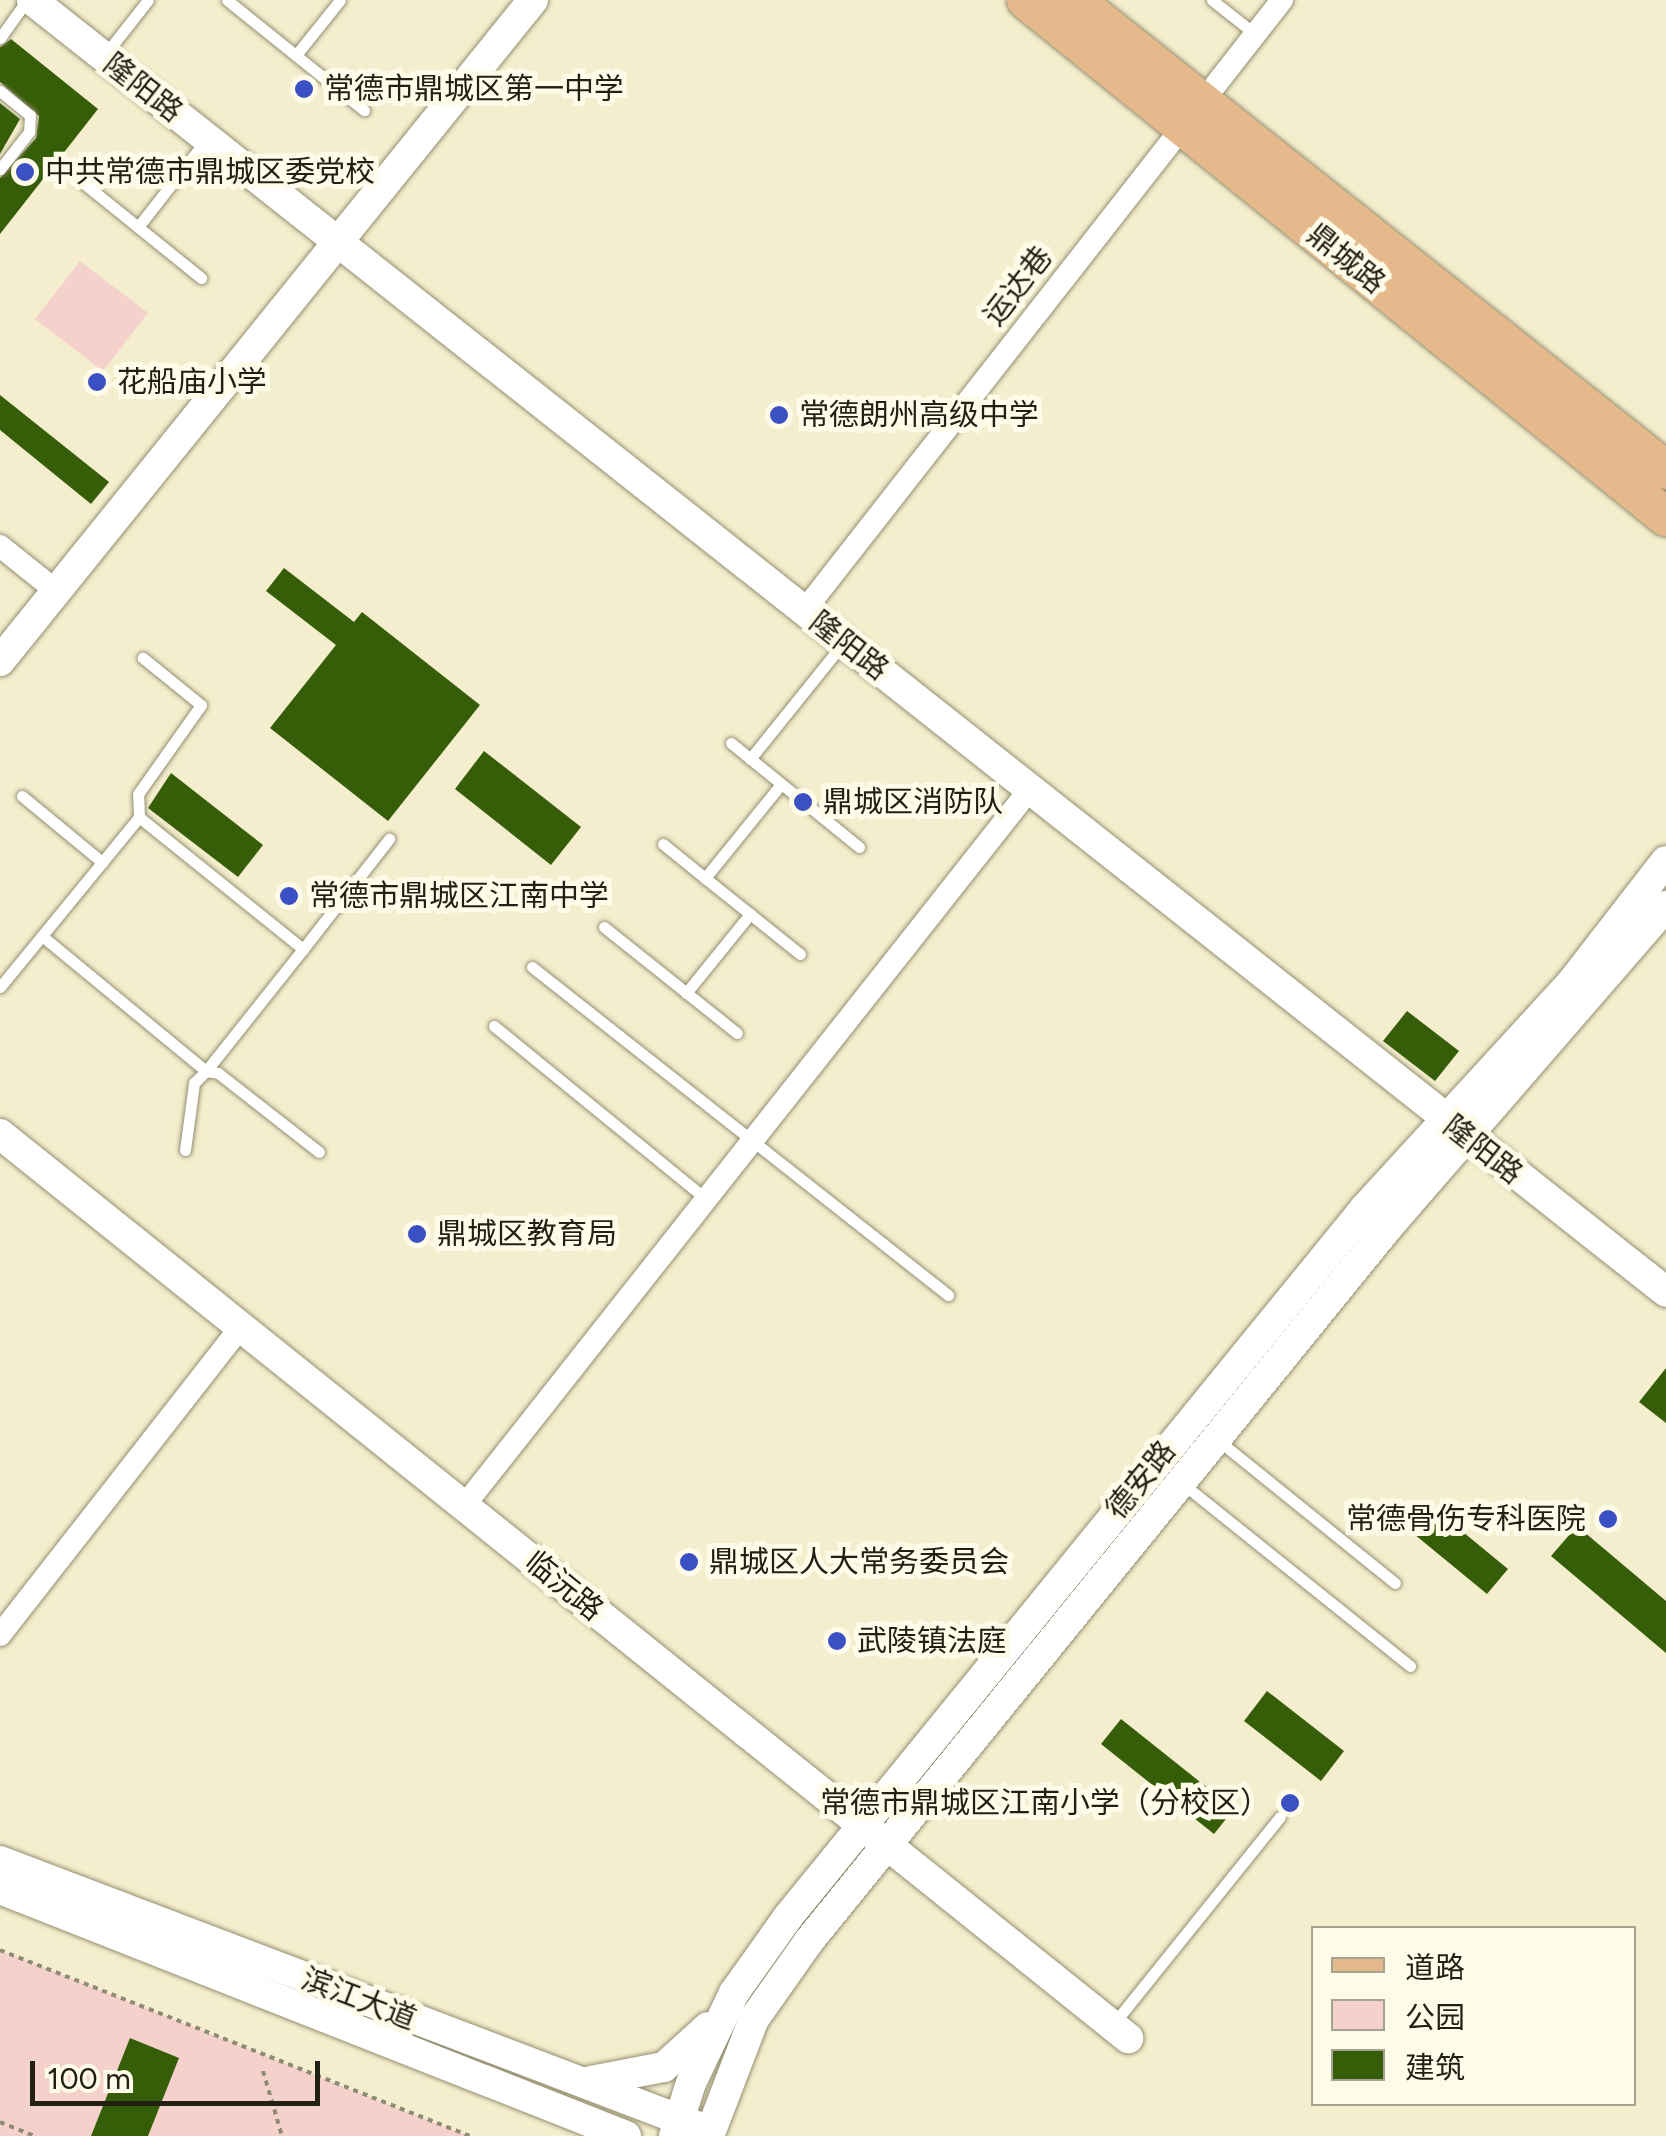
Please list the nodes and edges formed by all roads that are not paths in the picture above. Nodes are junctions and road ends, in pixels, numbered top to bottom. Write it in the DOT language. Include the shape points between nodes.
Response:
graph roads {
  1 [pos="30,0"];
  2 [pos="226,0"];
  3 [pos="340,0"];
  4 [pos="534,0"];
  5 [pos="1026,0"];
  6 [pos="1074,0"];
  7 [pos="1212,0"];
  8 [pos="1282,0"];
  9 [pos="144,1"];
  10 [pos="1255,34"];
  11 [pos="0,38"];
  12 [pos="296,55"];
  13 [pos="104,56"];
  14 [pos="0,91"];
  15 [pos="364,110"];
  16 [pos="1190,114"];
  17 [pos="207,138"];
  18 [pos="0,168"];
  19 [pos="76,177"];
  20 [pos="138,227"];
  21 [pos="338,245"];
  22 [pos="201,278"];
  23 [pos="1666,470"];
  24 [pos="1666,518"];
  25 [pos="0,546"];
  26 [pos="55,590"];
  27 [pos="804,611"];
  28 [pos="844,642"];
  29 [pos="143,658"];
  30 [pos="0,661"];
  31 [pos="731,743"];
  32 [pos="750,758"];
  33 [pos="781,784"];
  34 [pos="1030,790"];
  35 [pos="22,796"];
  36 [pos="139,818"];
  37 [pos="389,839"];
  38 [pos="662,844"];
  39 [pos="859,847"];
  40 [pos="102,862"];
  41 [pos="1666,862"];
  42 [pos="704,878"];
  43 [pos="1666,906"];
  44 [pos="750,914"];
  45 [pos="604,927"];
  46 [pos="42,936"];
  47 [pos="303,950"];
  48 [pos="800,954"];
  49 [pos="532,967"];
  50 [pos="0,987"];
  51 [pos="686,993"];
  52 [pos="494,1026"];
  53 [pos="737,1033"];
  54 [pos="206,1070"];
  55 [pos="1456,1129"];
  56 [pos="0,1134"];
  57 [pos="749,1144"];
  58 [pos="184,1150"];
  59 [pos="319,1152"];
  60 [pos="706,1199"];
  61 [pos="1666,1292"];
  62 [pos="948,1295"];
  63 [pos="241,1327"];
  64 [pos="1215,1439"];
  65 [pos="1180,1482"];
  66 [pos="464,1506"];
  67 [pos="1395,1582"];
  68 [pos="0,1635"];
  69 [pos="1410,1666"];
  70 [pos="1280,1817"];
  71 [pos="861,1824"];
  72 [pos="885,1843"];
  73 [pos="0,1862"];
  74 [pos="0,1889"];
  75 [pos="734,1994"];
  76 [pos="1120,2032"];
  77 [pos="582,2082"];
  78 [pos="676,2127"];
  79 [pos="712,2134"];
  80 [pos="626,2136"];
  1 -- 11 [label="lane"];
  1 -- 13 [label="street, 隆阳路"];
  2 -- 12 [label="lane"];
  3 -- 12 [label="lane"];
  4 -- 21 [label="street"];
  5 -- 16 [label="main road, 鼎城路"];
  6 -- 16 [label="main road, 鼎城路"];
  7 -- 10 [label="lane"];
  8 -- 10 [label="street, 运达巷"];
  9 -- 13 [label="lane"];
  10 -- 16 [label="street, 运达巷"];
  12 -- 15 [label="lane"];
  13 -- 17 [label="street, 隆阳路"];
  14 -- 18 [label="lane" via="30,115 29,132"];
  16 -- 23 [label="main road, 鼎城路"];
  16 -- 24 [label="main road, 鼎城路"];
  16 -- 27 [label="street, 运达巷"];
  17 -- 20 [label="lane"];
  17 -- 21 [label="street, 隆阳路"];
  19 -- 20 [label="lane"];
  20 -- 22 [label="lane"];
  21 -- 26 [label="street"];
  21 -- 27 [label="street, 隆阳路"];
  25 -- 26 [label="street"];
  26 -- 30 [label="street"];
  27 -- 28 [label="street, 隆阳路"];
  28 -- 32 [label="lane"];
  28 -- 34 [label="street, 隆阳路"];
  29 -- 36 [label="lane" via="202,705 138,794"];
  31 -- 32 [label="lane"];
  32 -- 33 [label="lane"];
  33 -- 39 [label="lane"];
  33 -- 42 [label="lane"];
  34 -- 55 [label="street, 隆阳路"];
  34 -- 57 [label="street"];
  35 -- 40 [label="lane"];
  36 -- 40 [label="lane"];
  36 -- 47 [label="lane"];
  37 -- 47 [label="lane"];
  38 -- 42 [label="lane"];
  40 -- 46 [label="lane"];
  41 -- 55 [label="street, 德安路"];
  42 -- 44 [label="lane"];
  43 -- 55 [label="street, 德安路"];
  44 -- 48 [label="lane"];
  44 -- 51 [label="lane"];
  45 -- 51 [label="lane"];
  46 -- 50 [label="lane"];
  46 -- 54 [label="lane"];
  47 -- 54 [label="lane"];
  49 -- 57 [label="lane"];
  51 -- 53 [label="lane"];
  52 -- 60 [label="lane"];
  54 -- 58 [label="lane" via="194,1084"];
  54 -- 59 [label="lane"];
  55 -- 61 [label="street, 隆阳路"];
  55 -- 64 [label="street, 德安路"];
  55 -- 71 [label="street, 德安路" via="1364,1208"];
  56 -- 63 [label="street, 临沅路"];
  57 -- 60 [label="street"];
  57 -- 62 [label="lane"];
  60 -- 66 [label="street"];
  63 -- 66 [label="street, 临沅路"];
  63 -- 68 [label="street"];
  64 -- 65 [label="street, 德安路"];
  64 -- 67 [label="lane"];
  65 -- 69 [label="lane"];
  65 -- 72 [label="street, 德安路"];
  66 -- 71 [label="street, 临沅路"];
  70 -- 76 [label="lane"];
  71 -- 72 [label="street, 临沅路"];
  71 -- 75 [label="street, 德安路"];
  72 -- 76 [label="street, 临沅路"];
  72 -- 79 [label="street, 德安路" via="754,2019"];
  73 -- 77 [label="street, 滨江大道"];
  74 -- 80 [label="street, 滨江大道"];
  75 -- 77 [label="street" via="695,2044 664,2066"];
  75 -- 78 [label="street, 德安路"];
  77 -- 78 [label="street, 滨江大道"];
  78 -- 79 [label="street, 滨江大道"];
}
